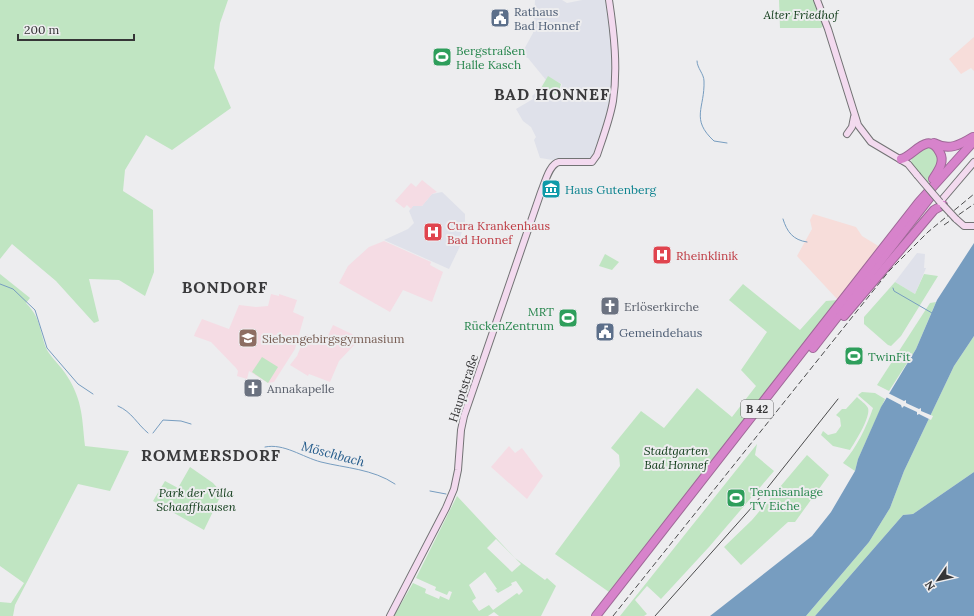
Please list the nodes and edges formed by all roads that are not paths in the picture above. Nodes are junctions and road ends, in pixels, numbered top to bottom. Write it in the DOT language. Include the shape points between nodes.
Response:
graph roads {
  1 [pos="609,0"];
  2 [pos="817,0"];
  3 [pos="854,114"];
  4 [pos="846,134"];
  5 [pos="974,137"];
  6 [pos="974,141"];
  7 [pos="972,149"];
  8 [pos="901,159"];
  9 [pos="909,159"];
  10 [pos="974,162"];
  11 [pos="917,175"];
  12 [pos="919,202"];
  13 [pos="942,203"];
  14 [pos="974,226"];
  15 [pos="807,355"];
  16 [pos="390,616"];
  17 [pos="596,616"];
  18 [pos="603,616"];
  1 -- 16 [label="main road, Hauptstraße" via="615,70 613,102 597,155 592,162 554,163 541,192 464,416 454,489"];
  2 -- 3 [label="main road"];
  3 -- 4 [label="main road" via="853,125"];
  3 -- 8 [label="main road" via="860,128 871,142"];
  5 -- 8 [label="highway" via="949,148 929,140 919,141 905,152"];
  6 -- 12 [label="highway, B 42"];
  7 -- 15 [label="highway, B 42" via="933,194"];
  8 -- 9 [label="highway"];
  8 -- 11 [label="main road"];
  9 -- 11 [label="main road"];
  9 -- 12 [label="highway" via="917,147 925,144 935,147 941,156 940,168"];
  10 -- 13 [label="main road"];
  11 -- 13 [label="main road, bridge"];
  12 -- 17 [label="highway, B 42"];
  13 -- 14 [label="main road, bridge" via="962,225"];
  13 -- 15 [label="highway" via="843,318"];
  15 -- 18 [label="highway, B 42"];
}
